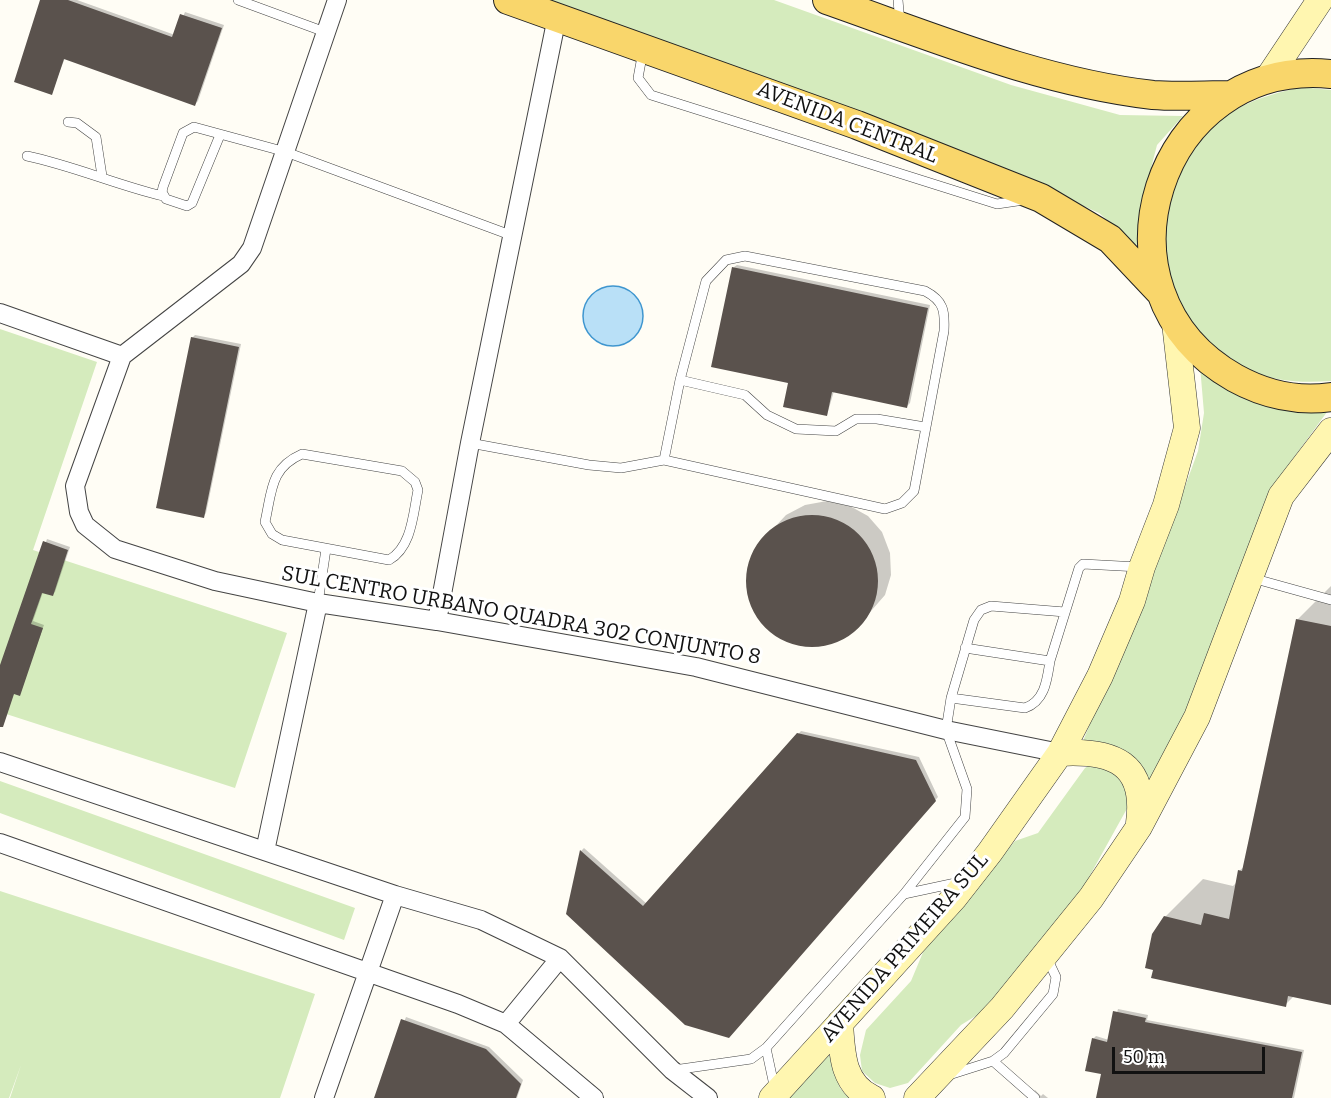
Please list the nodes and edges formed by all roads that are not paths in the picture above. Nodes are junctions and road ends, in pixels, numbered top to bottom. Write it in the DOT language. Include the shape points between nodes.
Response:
graph roads {
  1 [pos="238,0"];
  2 [pos="337,0"];
  3 [pos="508,0"];
  4 [pos="827,0"];
  5 [pos="1320,0"];
  6 [pos="899,13"];
  7 [pos="557,17"];
  8 [pos="325,32"];
  9 [pos="643,48"];
  10 [pos="1331,74"];
  11 [pos="1268,78"];
  12 [pos="1231,95"];
  13 [pos="68,122"];
  14 [pos="220,135"];
  15 [pos="286,152"];
  16 [pos="27,156"];
  17 [pos="102,176"];
  18 [pos="163,196"];
  19 [pos="1041,198"];
  20 [pos="513,236"];
  21 [pos="1160,292"];
  22 [pos="0,313"];
  23 [pos="1175,323"];
  24 [pos="122,356"];
  25 [pos="680,380"];
  26 [pos="1331,397"];
  27 [pos="925,427"];
  28 [pos="1331,431"];
  29 [pos="470,443"];
  30 [pos="664,460"];
  31 [pos="326,549"];
  32 [pos="1142,567"];
  33 [pos="1248,577"];
  34 [pos="1331,600"];
  35 [pos="318,603"];
  36 [pos="1065,612"];
  37 [pos="437,621"];
  38 [pos="964,648"];
  39 [pos="1050,661"];
  40 [pos="951,698"];
  41 [pos="946,730"];
  42 [pos="1060,753"];
  43 [pos="0,762"];
  44 [pos="1139,826"];
  45 [pos="0,843"];
  46 [pos="265,851"];
  47 [pos="968,880"];
  48 [pos="904,894"];
  49 [pos="395,895"];
  50 [pos="1046,954"];
  51 [pos="560,958"];
  52 [pos="368,971"];
  53 [pos="840,1023"];
  54 [pos="506,1024"];
  55 [pos="766,1048"];
  56 [pos="993,1061"];
  57 [pos="672,1071"];
  58 [pos="935,1079"];
  59 [pos="585,1096"];
  60 [pos="774,1096"];
  61 [pos="324,1098"];
  62 [pos="708,1098"];
  63 [pos="872,1098"];
  64 [pos="917,1098"];
  65 [pos="1035,1098"];
  1 -- 8 [label="lane"];
  2 -- 8 [label="street"];
  3 -- 7 [label="main road, AVENIDA CENTRAL"];
  4 -- 6 [label="main road"];
  5 -- 11 [label="main road"];
  6 -- 12 [label="main road" via="983,55 1076,80 1154,95"];
  7 -- 9 [label="main road, AVENIDA CENTRAL"];
  7 -- 20 [label="street"];
  8 -- 15 [label="street"];
  9 -- 19 [label="main road, AVENIDA CENTRAL" via="858,125"];
  9 -- 19 [label="lane" via="638,78 651,95 997,204"];
  10 -- 11 [label="main road" via="1310,72"];
  11 -- 12 [label="main road"];
  12 -- 21 [label="main road" via="1191,129 1163,173 1152,212 1151,253"];
  13 -- 17 [label="lane" via="77,123 96,137"];
  14 -- 15 [label="lane"];
  14 -- 18 [label="lane" via="192,203 186,206"];
  14 -- 18 [label="lane" via="194,127 183,133"];
  15 -- 20 [label="lane"];
  15 -- 24 [label="street" via="252,248 241,264"];
  16 -- 17 [label="lane"];
  17 -- 18 [label="lane"];
  19 -- 21 [label="main road, AVENIDA CENTRAL" via="1110,239"];
  20 -- 29 [label="street"];
  21 -- 23 [label="main road"];
  22 -- 24 [label="street"];
  23 -- 26 [label="main road" via="1211,364 1258,391 1311,400"];
  23 -- 32 [label="main road, AVENIDA PRIMEIRA SUL" via="1186,428 1166,505"];
  24 -- 35 [label="street, SUL CENTRO URBANO QUADRA 302 CONJUNTO 8" via="75,486 85,525 115,549 215,581"];
  25 -- 27 [label="lane" via="745,394 774,420 796,429 836,431 856,419"];
  25 -- 27 [label="lane" via="706,281 726,260 745,256 925,291 936,297 945,308 944,331"];
  25 -- 30 [label="lane"];
  27 -- 30 [label="lane" via="914,491 902,503 885,509"];
  28 -- 33 [label="main road" via="1281,496"];
  29 -- 30 [label="lane" via="621,468"];
  29 -- 37 [label="street"];
  31 -- 31 [label="lane" via="389,560 399,554 406,543 418,490 416,482 402,471 319,455 302,454 288,460 277,472 265,522 272,534 282,540"];
  31 -- 35 [label="lane"];
  32 -- 36 [label="lane" via="1083,564 1078,568"];
  32 -- 42 [label="main road, AVENIDA PRIMEIRA SUL" via="1100,676"];
  33 -- 34 [label="lane"];
  33 -- 44 [label="main road" via="1197,717"];
  35 -- 37 [label="street, SUL CENTRO URBANO QUADRA 302 CONJUNTO 8"];
  35 -- 46 [label="street"];
  36 -- 38 [label="lane" via="991,606 981,610 974,620"];
  36 -- 39 [label="lane"];
  37 -- 41 [label="street, SUL CENTRO URBANO QUADRA 302 CONJUNTO 8" via="696,667"];
  38 -- 39 [label="lane"];
  38 -- 40 [label="lane"];
  39 -- 40 [label="lane" via="1047,685 1034,705 1024,708"];
  40 -- 41 [label="lane"];
  41 -- 42 [label="street, SUL CENTRO URBANO QUADRA 302 CONJUNTO 8"];
  41 -- 48 [label="lane" via="967,789 965,817"];
  42 -- 44 [label="main road" via="1104,754 1118,761 1137,784 1142,801"];
  42 -- 47 [label="main road, AVENIDA PRIMEIRA SUL"];
  43 -- 46 [label="street"];
  44 -- 50 [label="main road" via="1091,898"];
  45 -- 52 [label="street"];
  46 -- 49 [label="street"];
  47 -- 48 [label="lane"];
  47 -- 53 [label="main road, AVENIDA PRIMEIRA SUL"];
  48 -- 55 [label="lane"];
  49 -- 51 [label="street" via="481,920"];
  49 -- 52 [label="street"];
  50 -- 56 [label="lane" via="1056,977 1053,994"];
  50 -- 58 [label="main road"];
  51 -- 54 [label="street"];
  51 -- 57 [label="street"];
  52 -- 54 [label="street"];
  52 -- 61 [label="street"];
  53 -- 60 [label="main road, AVENIDA PRIMEIRA SUL"];
  53 -- 63 [label="main road" via="845,1068 854,1087"];
  54 -- 59 [label="street"];
  55 -- 57 [label="lane" via="751,1059"];
  55 -- 60 [label="lane"];
  56 -- 58 [label="lane"];
  56 -- 65 [label="lane"];
  57 -- 62 [label="street"];
  58 -- 64 [label="main road"];
}
